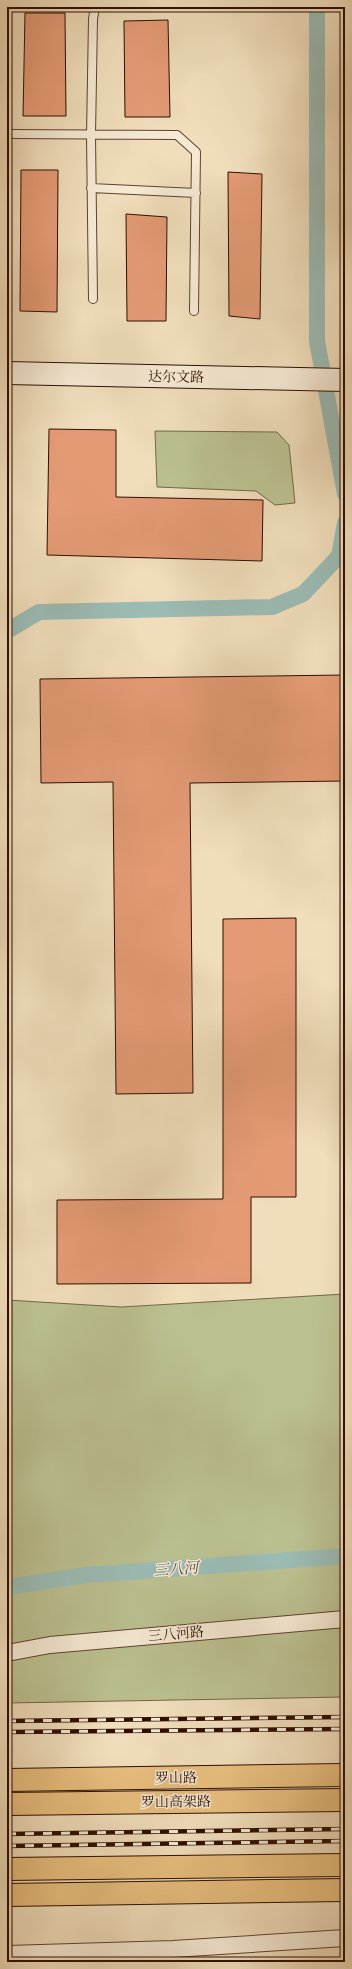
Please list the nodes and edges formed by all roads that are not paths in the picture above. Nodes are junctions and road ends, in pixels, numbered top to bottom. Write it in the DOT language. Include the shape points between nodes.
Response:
graph roads {
  1 [pos="96,7"];
  2 [pos="7,134"];
  3 [pos="91,134"];
  4 [pos="91,188"];
  5 [pos="196,193"];
  6 [pos="93,299"];
  7 [pos="194,311"];
  8 [pos="7,373"];
  9 [pos="345,380"];
  10 [pos="345,1619"];
  11 [pos="7,1653"];
  12 [pos="345,1775"];
  13 [pos="7,1780"];
  14 [pos="345,1800"];
  15 [pos="7,1804"];
  16 [pos="345,1865"];
  17 [pos="7,1869"];
  18 [pos="345,1890"];
  19 [pos="7,1895"];
  20 [pos="345,1938"];
  21 [pos="7,1954"];
  1 -- 3 [label="lane" via="93,18"];
  2 -- 3 [label="lane"];
  3 -- 4 [label="lane"];
  3 -- 5 [label="lane" via="177,135 196,152"];
  4 -- 5 [label="lane"];
  4 -- 6 [label="lane"];
  5 -- 7 [label="lane"];
  8 -- 9 [label="street, 达尔文路"];
  10 -- 11 [label="street, 三八河路" via="50,1645"];
  12 -- 13 [label="main road, 罗山路"];
  14 -- 15 [label="main road, 罗山高架路"];
  16 -- 17 [label="main road"];
  18 -- 19 [label="main road"];
  20 -- 21 [label="street" via="173,1949"];
}
